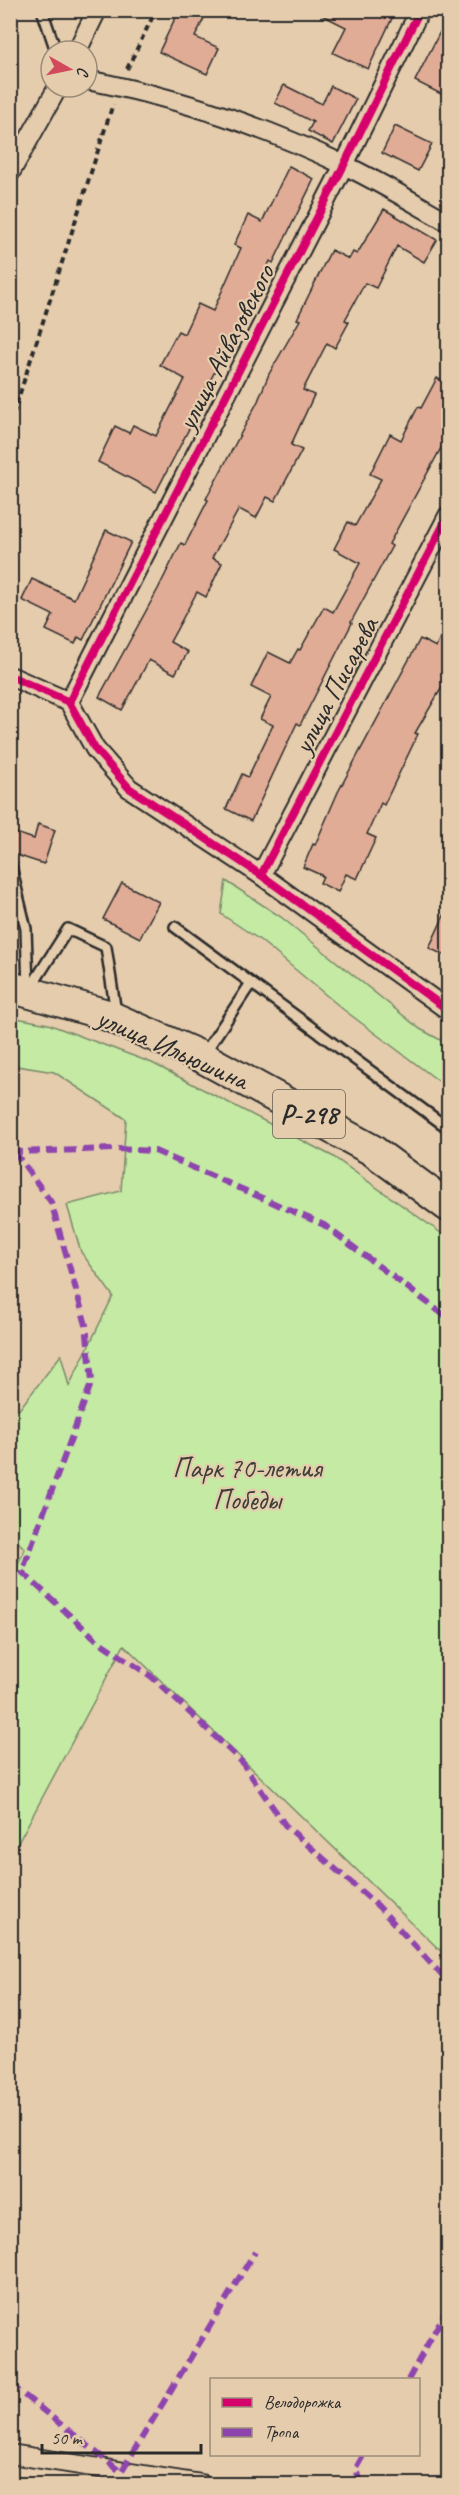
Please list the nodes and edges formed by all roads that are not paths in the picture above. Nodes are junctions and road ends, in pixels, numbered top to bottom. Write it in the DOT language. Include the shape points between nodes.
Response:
graph roads {
  1 [pos="42,10"];
  2 [pos="97,10"];
  3 [pos="420,10"];
  4 [pos="52,39"];
  5 [pos="83,39"];
  6 [pos="99,82"];
  7 [pos="51,99"];
  8 [pos="344,165"];
  9 [pos="10,172"];
  10 [pos="448,222"];
  11 [pos="448,516"];
  12 [pos="10,676"];
  13 [pos="69,702"];
  14 [pos="10,862"];
  15 [pos="261,875"];
  16 [pos="175,927"];
  17 [pos="251,983"];
  18 [pos="19,989"];
  19 [pos="448,1010"];
  20 [pos="116,1019"];
  21 [pos="202,1057"];
  22 [pos="448,1128"];
  23 [pos="448,1206"];
  24 [pos="10,2454"];
  25 [pos="201,2484"];
  1 -- 4 [label="lane"];
  2 -- 5 [label="street"];
  3 -- 8 [label="street, улица Айвазовского"];
  6 -- 8 [label="street" via="143,91 243,123"];
  7 -- 9 [label="street"];
  8 -- 10 [label="street"];
  8 -- 13 [label="street, улица Айвазовского"];
  11 -- 15 [label="street, улица Писарева"];
  12 -- 13 [label="street"];
  13 -- 15 [label="street" via="95,749 129,788"];
  14 -- 18 [label="lane" via="27,929"];
  15 -- 19 [label="street"];
  16 -- 17 [label="lane"];
  17 -- 21 [label="lane"];
  17 -- 22 [label="lane"];
  18 -- 20 [label="highway, улица Ильюшина / Р-298"];
  18 -- 20 [label="lane" via="68,929 106,947"];
  20 -- 21 [label="highway, улица Ильюшина / Р-298"];
  21 -- 23 [label="highway, улица Ильюшина / Р-298" via="372,1150"];
  24 -- 25 [label="street"];
}
